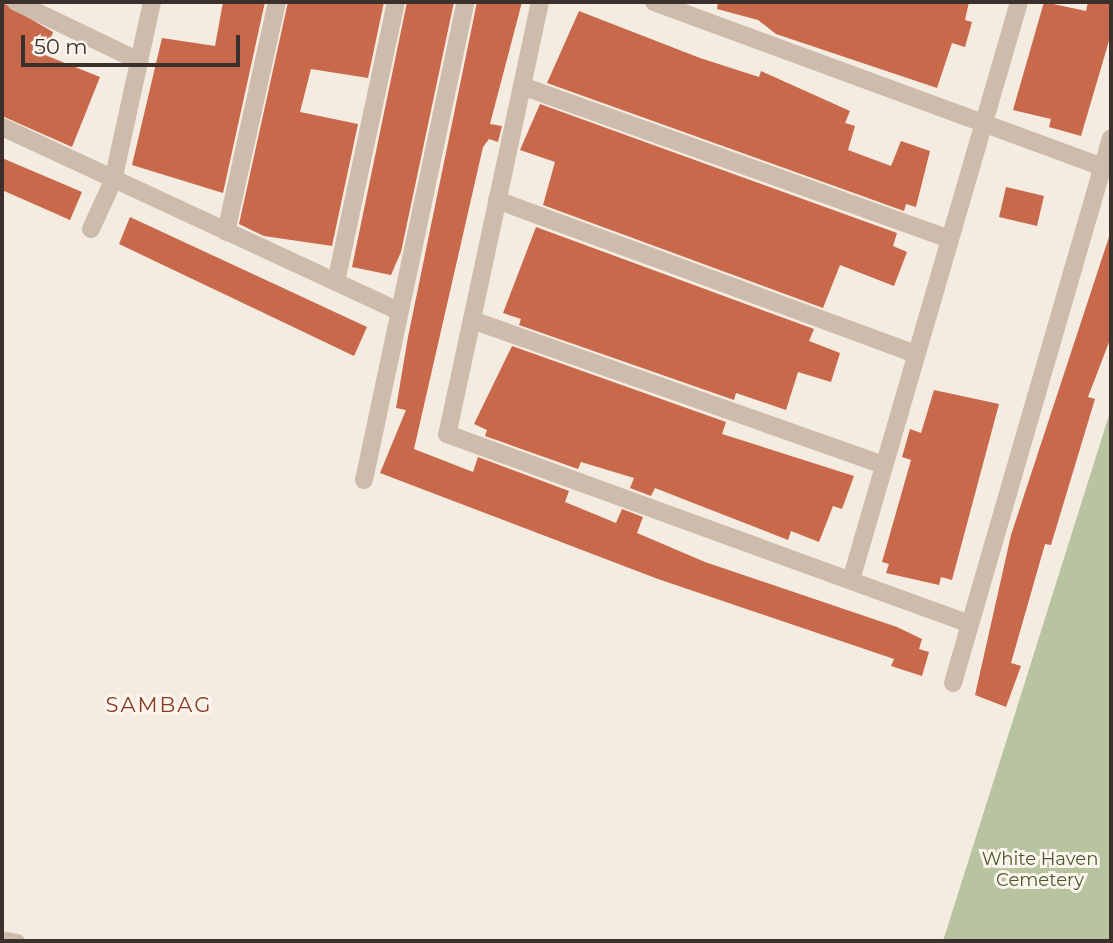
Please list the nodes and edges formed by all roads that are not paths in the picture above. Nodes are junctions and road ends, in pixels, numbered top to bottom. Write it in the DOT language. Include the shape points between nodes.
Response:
graph roads {
  1 [pos="16,2"];
  2 [pos="152,2"];
  3 [pos="277,2"];
  4 [pos="396,2"];
  5 [pos="466,2"];
  6 [pos="540,2"];
  7 [pos="654,2"];
  8 [pos="1018,2"];
  9 [pos="139,61"];
  10 [pos="522,86"];
  11 [pos="982,123"];
  12 [pos="2,127"];
  13 [pos="1111,138"];
  14 [pos="1103,167"];
  15 [pos="113,181"];
  16 [pos="497,200"];
  17 [pos="91,229"];
  18 [pos="226,232"];
  19 [pos="949,239"];
  20 [pos="336,282"];
  21 [pos="397,310"];
  22 [pos="472,320"];
  23 [pos="916,354"];
  24 [pos="884,465"];
  25 [pos="364,480"];
  26 [pos="850,580"];
  27 [pos="970,624"];
  28 [pos="953,683"];
  29 [pos="2,938"];
  30 [pos="18,941"];
  1 -- 9 [label="street"];
  2 -- 9 [label="street"];
  3 -- 18 [label="street"];
  4 -- 20 [label="street"];
  5 -- 21 [label="street"];
  6 -- 10 [label="street"];
  7 -- 11 [label="street"];
  8 -- 11 [label="street"];
  9 -- 15 [label="street"];
  10 -- 16 [label="street"];
  10 -- 19 [label="street"];
  11 -- 14 [label="street"];
  11 -- 19 [label="street"];
  12 -- 15 [label="street"];
  13 -- 14 [label="street"];
  14 -- 27 [label="street"];
  15 -- 17 [label="street"];
  15 -- 18 [label="street"];
  16 -- 22 [label="street"];
  16 -- 23 [label="street"];
  18 -- 20 [label="street"];
  19 -- 23 [label="street"];
  20 -- 21 [label="street"];
  21 -- 25 [label="street"];
  22 -- 24 [label="street"];
  22 -- 26 [label="street" via="447,434"];
  23 -- 24 [label="street"];
  24 -- 26 [label="street"];
  26 -- 27 [label="street"];
  27 -- 28 [label="street"];
  29 -- 30 [label="lane"];
}
